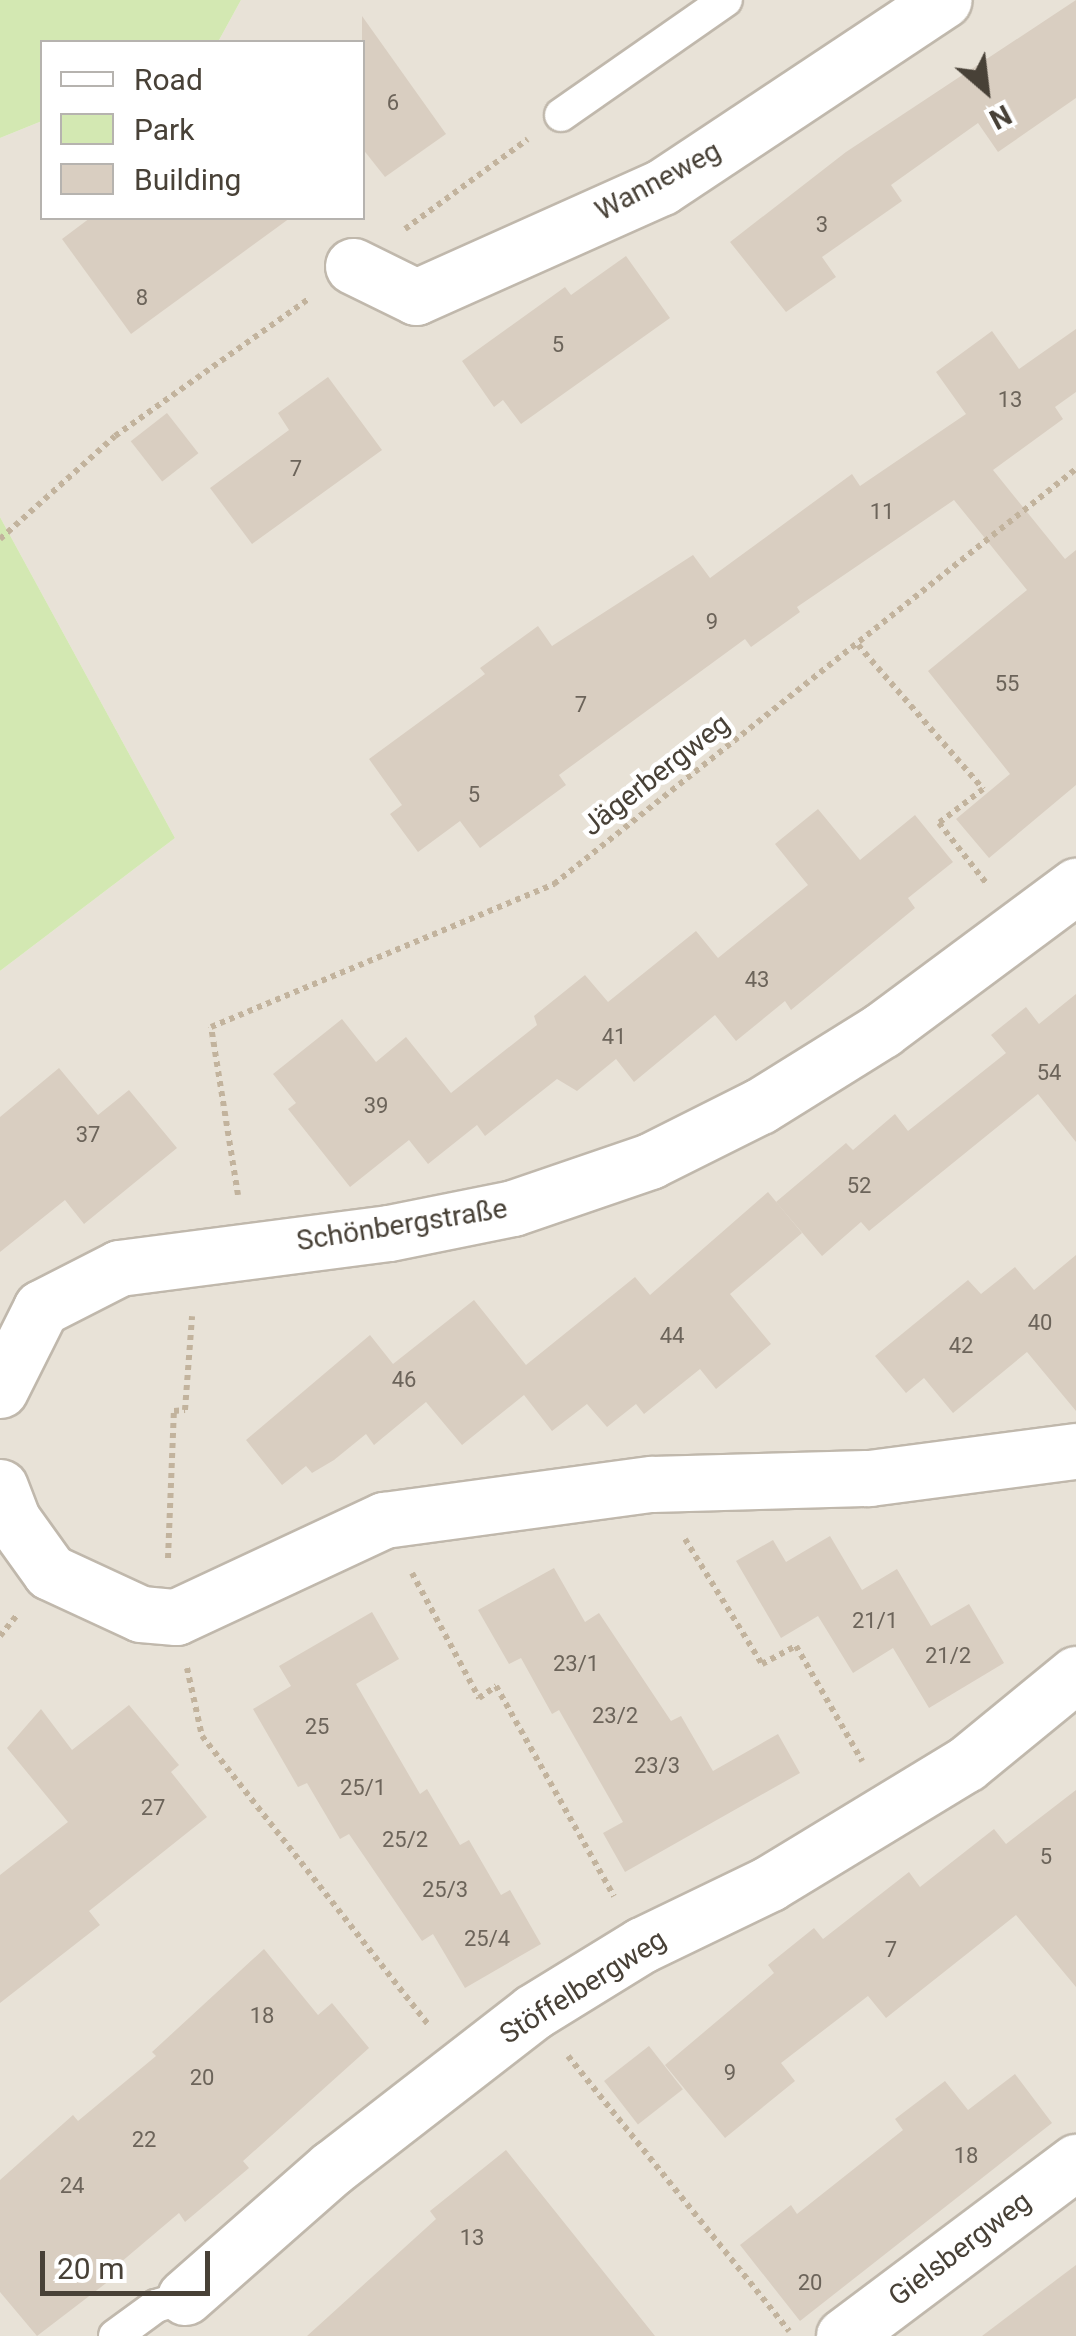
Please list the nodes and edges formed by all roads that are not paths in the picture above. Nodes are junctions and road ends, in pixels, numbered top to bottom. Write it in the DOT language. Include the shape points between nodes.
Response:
graph roads {
  1 [pos="726,0"];
  2 [pos="944,0"];
  3 [pos="561,114"];
  4 [pos="354,266"];
  5 [pos="1076,886"];
  6 [pos="0,1390"];
  7 [pos="1076,1452"];
  8 [pos="0,1488"];
  9 [pos="1076,1674"];
  10 [pos="1076,2162"];
  11 [pos="185,2297"];
  12 [pos="115,2336"];
  13 [pos="844,2336"];
  1 -- 3 [label="lane"];
  2 -- 4 [label="street, Wanneweg" via="662,187 416,297"];
  5 -- 6 [label="street, Schönbergstraße" via="1024,931 760,1106 650,1161 513,1208 389,1233 119,1268 41,1308"];
  7 -- 8 [label="street" via="870,1478 652,1484 384,1520 176,1618 141,1614 50,1572 12,1519"];
  9 -- 11 [label="street, Stöffelbergweg" via="966,1764 770,1883 642,1944 533,2012 332,2168"];
  10 -- 13 [label="street, Gielsbergweg"];
  11 -- 12 [label="lane, Stöffelbergweg" via="156,2306"];
}
